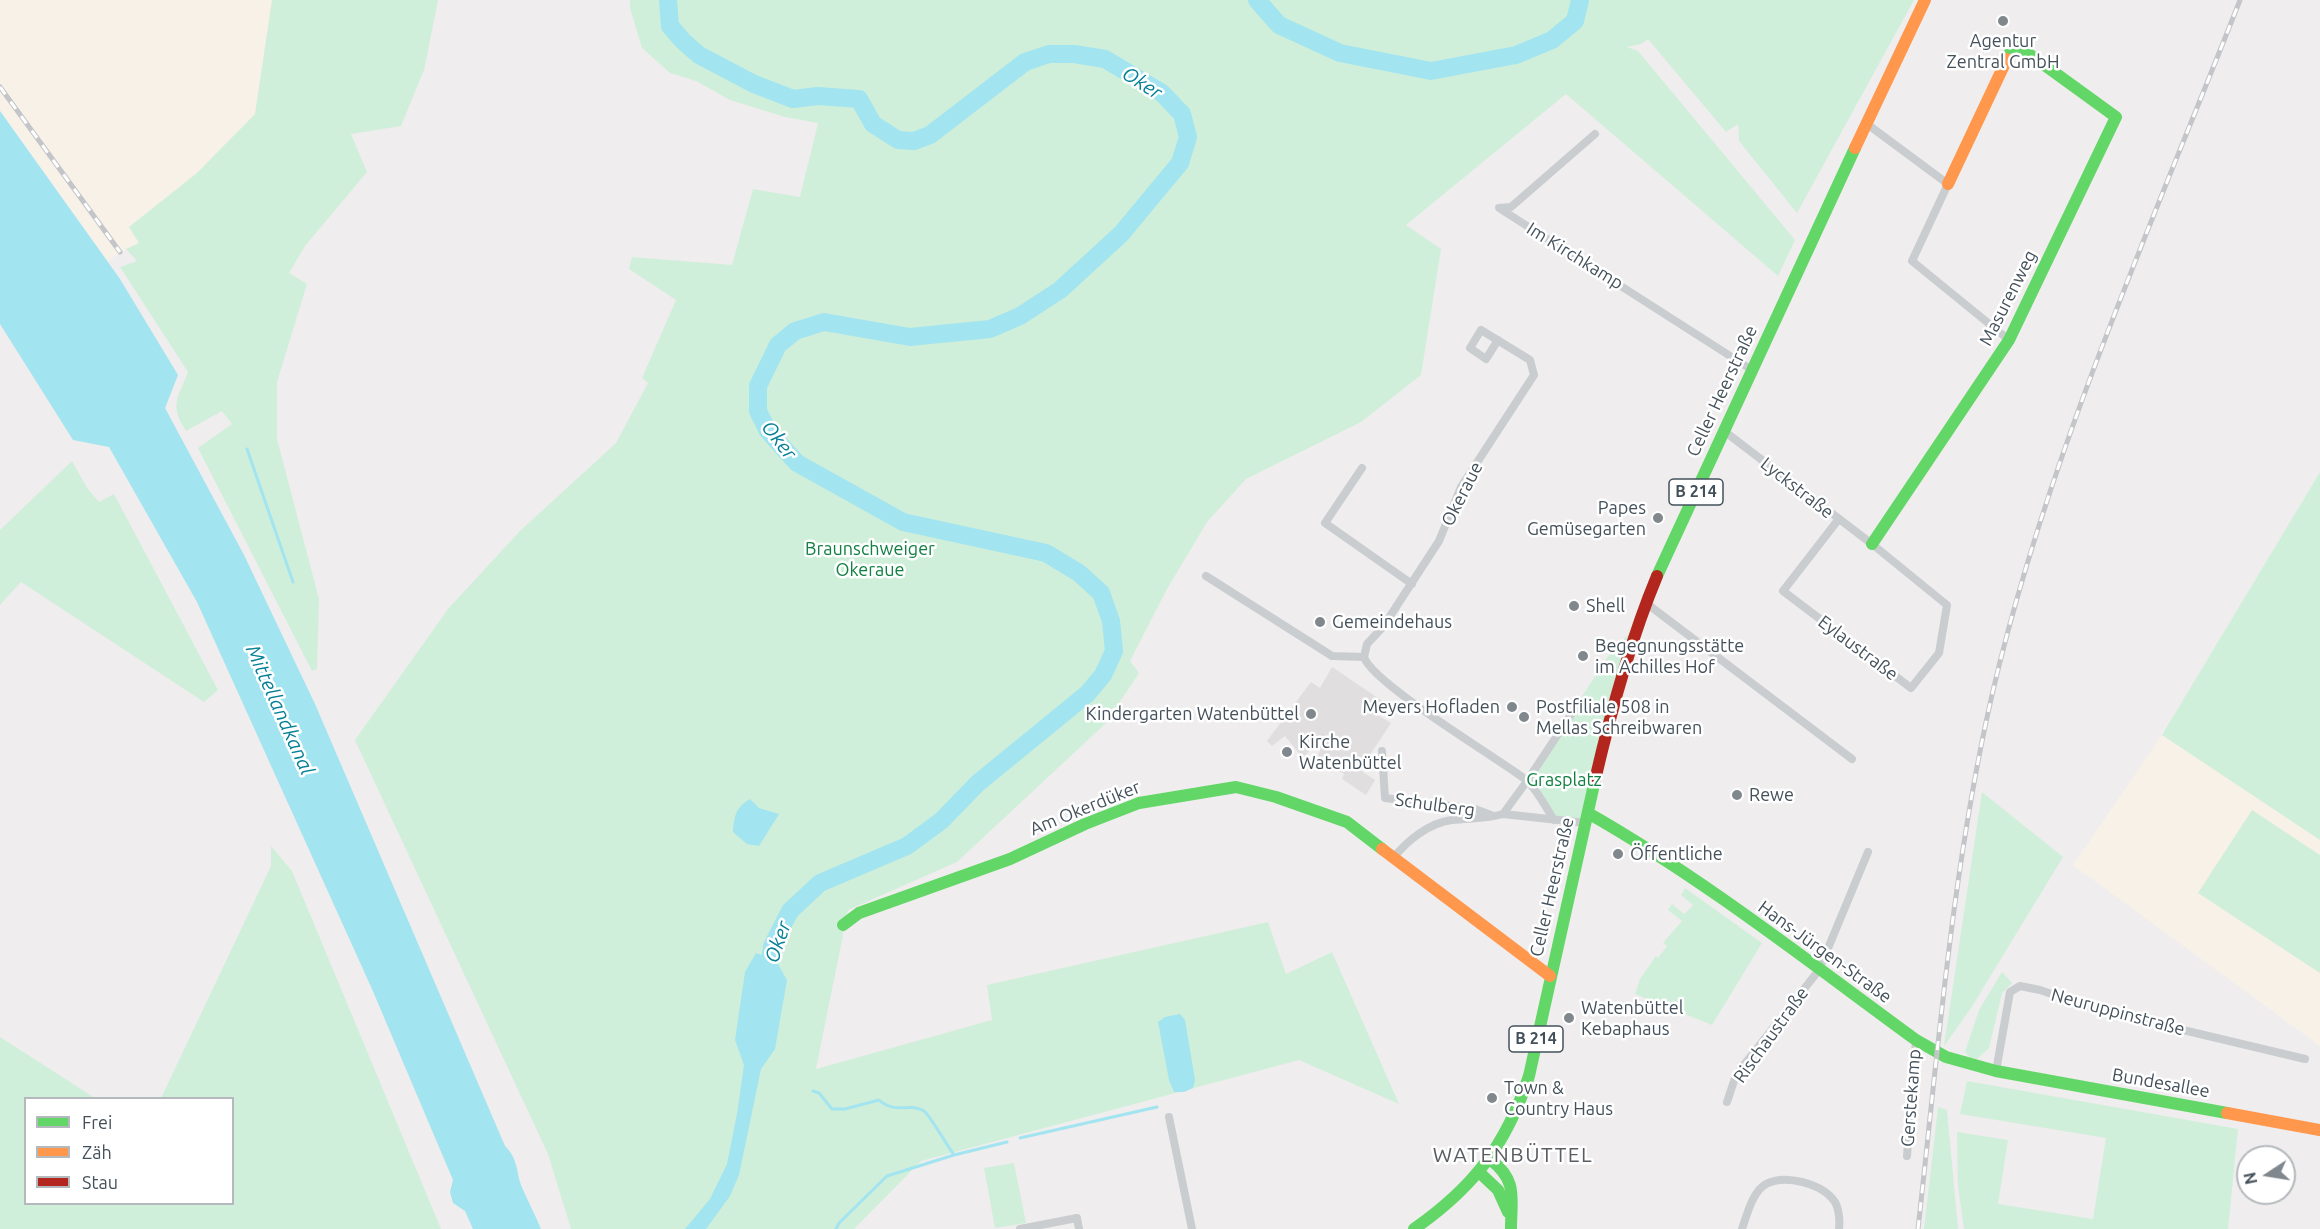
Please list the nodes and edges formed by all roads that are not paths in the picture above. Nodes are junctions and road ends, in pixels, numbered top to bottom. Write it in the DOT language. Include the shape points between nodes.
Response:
graph roads {
  1 [pos="1925,0"];
  2 [pos="1867,124"];
  3 [pos="1595,134"];
  4 [pos="1948,184"];
  5 [pos="1498,340"];
  6 [pos="2009,340"];
  7 [pos="1752,370"];
  8 [pos="1724,431"];
  9 [pos="1362,468"];
  10 [pos="1838,520"];
  11 [pos="1872,544"];
  12 [pos="1206,576"];
  13 [pos="1412,584"];
  14 [pos="1646,603"];
  15 [pos="1364,657"];
  16 [pos="1580,701"];
  17 [pos="1382,751"];
  18 [pos="1852,759"];
  19 [pos="1527,781"];
  20 [pos="1498,815"];
  21 [pos="1587,818"];
  22 [pos="1554,820"];
  23 [pos="1868,852"];
  24 [pos="1394,857"];
  25 [pos="843,925"];
  26 [pos="1819,970"];
  27 [pos="1550,976"];
  28 [pos="1916,1040"];
  29 [pos="2306,1059"];
  30 [pos="1996,1071"];
  31 [pos="1727,1102"];
  32 [pos="1169,1117"];
  33 [pos="2320,1130"];
  34 [pos="1907,1156"];
  35 [pos="1491,1160"];
  36 [pos="1480,1173"];
  37 [pos="1511,1224"];
  38 [pos="1020,1229"];
  39 [pos="1079,1229"];
  40 [pos="1192,1229"];
  41 [pos="1414,1229"];
  42 [pos="1742,1229"];
  43 [pos="1839,1229"];
  1 -- 2 [label="main road, Celler Heerstraße / B 214"];
  2 -- 4 [label="street"];
  2 -- 7 [label="main road, Celler Heerstraße / B 214"];
  3 -- 7 [label="street, Im Kirchkamp" via="1511,207 1500,208"];
  4 -- 6 [label="street" via="1912,261"];
  4 -- 6 [label="main road, Masurenweg" via="2014,43 2116,117"];
  5 -- 13 [label="street, Okeraue" via="1530,360 1534,375 1461,487 1439,541"];
  6 -- 11 [label="main road, Masurenweg"];
  7 -- 8 [label="main road, Celler Heerstraße / B 214"];
  8 -- 10 [label="street, Lyckstraße"];
  8 -- 14 [label="main road, Celler Heerstraße / B 214"];
  9 -- 13 [label="street" via="1325,523"];
  10 -- 11 [label="street, Lyckstraße"];
  10 -- 11 [label="street, Eylaustraße" via="1783,591 1911,688 1939,652 1947,605"];
  12 -- 15 [label="street" via="1332,656"];
  13 -- 15 [label="street, Okeraue" via="1367,644"];
  14 -- 18 [label="street"];
  14 -- 21 [label="main road, Celler Heerstraße / B 214" via="1608,723"];
  15 -- 19 [label="street" via="1368,666 1397,690"];
  16 -- 19 [label="street"];
  17 -- 20 [label="street, Schulberg" via="1385,798"];
  19 -- 20 [label="street"];
  19 -- 22 [label="street"];
  20 -- 22 [label="street"];
  20 -- 24 [label="street, Schulberg" via="1448,820 1432,826 1405,844"];
  21 -- 22 [label="street"];
  21 -- 26 [label="main road, Hans-Jürgen-Straße" via="1641,843"];
  21 -- 27 [label="main road, Celler Heerstraße / B 214"];
  23 -- 26 [label="street, Rischaustraße"];
  24 -- 25 [label="main road, Am Okerdüker" via="1347,822 1255,790 1222,788 1139,803 1010,860 859,913"];
  24 -- 27 [label="main road, Am Okerdüker"];
  26 -- 28 [label="main road, Hans-Jürgen-Straße"];
  26 -- 31 [label="street, Rischaustraße" via="1736,1075"];
  27 -- 35 [label="main road, Celler Heerstraße / B 214" via="1522,1101"];
  28 -- 30 [label="main road, Hans-Jürgen-Straße" via="1946,1057"];
  28 -- 34 [label="street, Gerstekamp"];
  29 -- 30 [label="street, Neuruppinstraße" via="2099,1010 2020,986 2010,992"];
  30 -- 33 [label="main road, Bundesallee"];
  32 -- 40 [label="street"];
  35 -- 36 [label="main road, Celler Heerstraße / B 214"];
  35 -- 37 [label="main road" via="1502,1167 1511,1181"];
  36 -- 37 [label="main road" via="1498,1187"];
  36 -- 41 [label="main road, Celler Heerstraße / B 214" via="1453,1201"];
  38 -- 39 [label="street" via="1077,1218"];
  42 -- 43 [label="street" via="1756,1194 1765,1185 1782,1179 1802,1182 1826,1193 1835,1202"];
}
